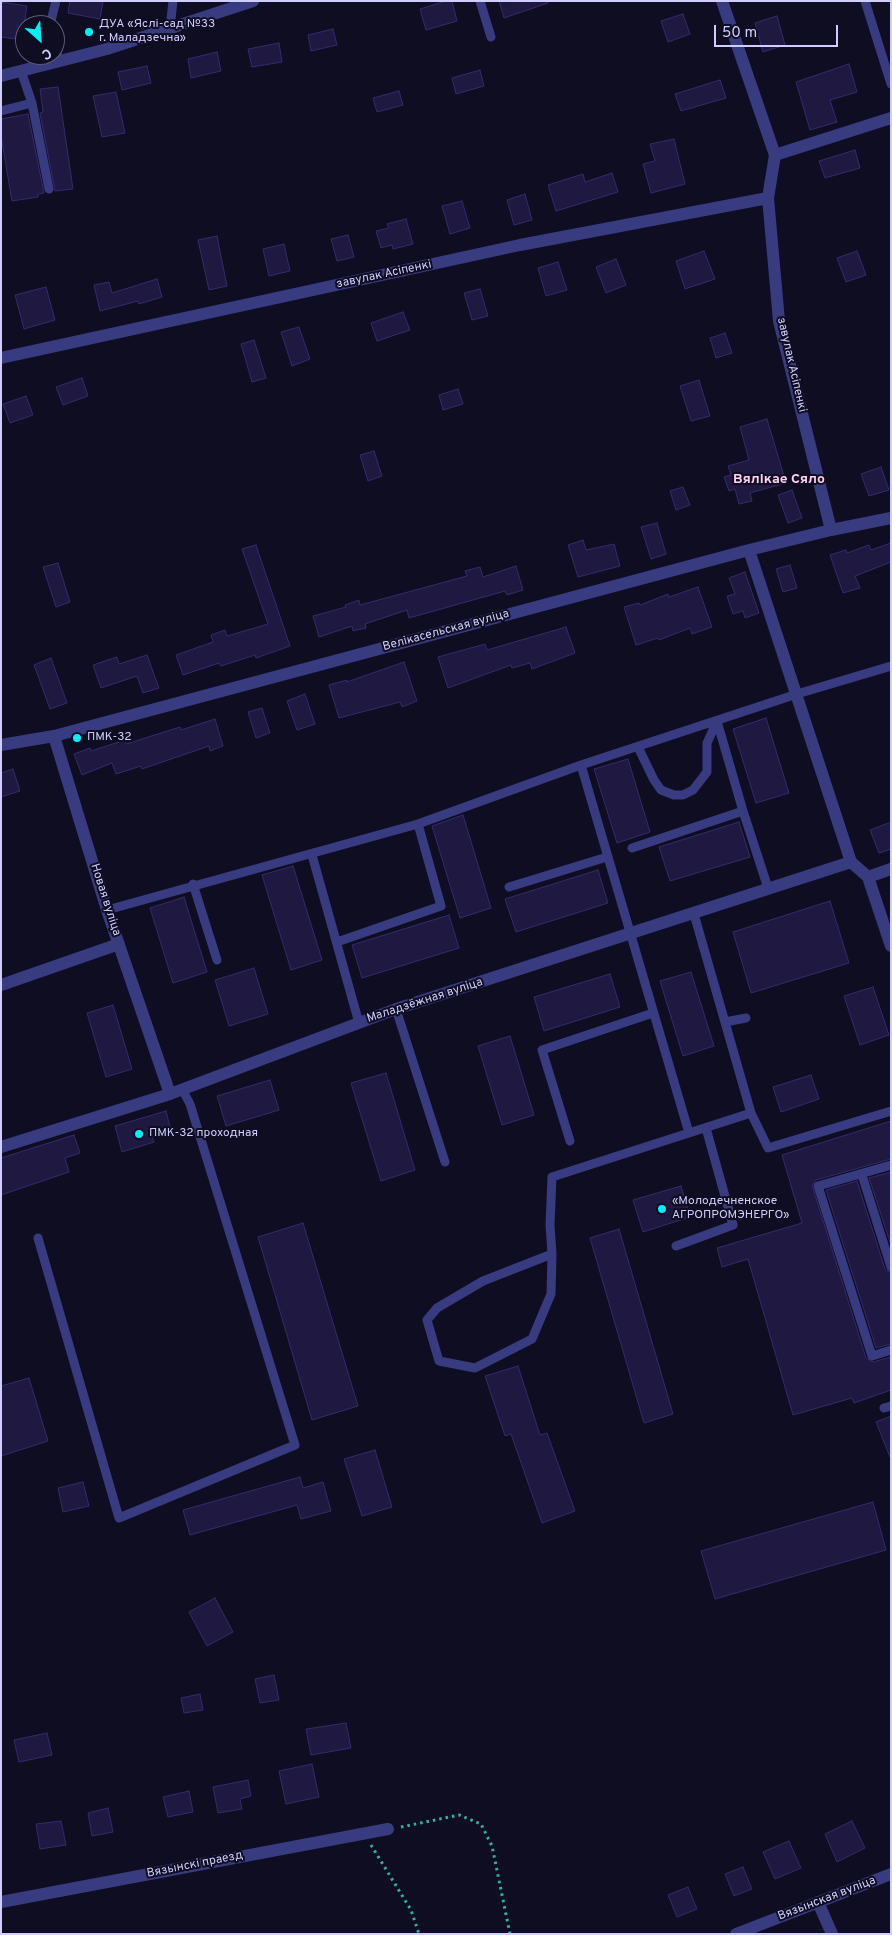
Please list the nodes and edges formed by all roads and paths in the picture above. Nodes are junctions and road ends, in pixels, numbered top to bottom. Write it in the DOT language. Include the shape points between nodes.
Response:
graph roads {
  1 [pos="56,1"];
  2 [pos="173,1"];
  3 [pos="253,1"];
  4 [pos="480,1"];
  5 [pos="722,1"];
  6 [pos="865,1"];
  7 [pos="52,15"];
  8 [pos="170,28"];
  9 [pos="491,37"];
  10 [pos="65,60"];
  11 [pos="42,65"];
  12 [pos="9,73"];
  13 [pos="891,84"];
  14 [pos="32,102"];
  15 [pos="1,111"];
  16 [pos="891,118"];
  17 [pos="775,156"];
  18 [pos="49,189"];
  19 [pos="768,198"];
  20 [pos="1,358"];
  21 [pos="891,518"];
  22 [pos="831,530"];
  23 [pos="749,550"];
  24 [pos="891,666"];
  25 [pos="797,694"];
  26 [pos="717,721"];
  27 [pos="54,736"];
  28 [pos="1,745"];
  29 [pos="638,746"];
  30 [pos="581,765"];
  31 [pos="743,811"];
  32 [pos="418,824"];
  33 [pos="632,848"];
  34 [pos="312,855"];
  35 [pos="607,857"];
  36 [pos="851,862"];
  37 [pos="891,869"];
  38 [pos="868,878"];
  39 [pos="193,884"];
  40 [pos="509,887"];
  41 [pos="768,888"];
  42 [pos="107,910"];
  43 [pos="694,914"];
  44 [pos="630,934"];
  45 [pos="337,942"];
  46 [pos="119,944"];
  47 [pos="891,946"];
  48 [pos="217,960"];
  49 [pos="1,985"];
  50 [pos="396,1009"];
  51 [pos="653,1013"];
  52 [pos="746,1018"];
  53 [pos="359,1022"];
  54 [pos="725,1022"];
  55 [pos="182,1089"];
  56 [pos="170,1094"];
  57 [pos="891,1111"];
  58 [pos="751,1113"];
  59 [pos="706,1128"];
  60 [pos="689,1133"];
  61 [pos="570,1141"];
  62 [pos="1,1147"];
  63 [pos="445,1162"];
  64 [pos="891,1165"];
  65 [pos="862,1174"];
  66 [pos="38,1238"];
  67 [pos="676,1246"];
  68 [pos="552,1254"];
  69 [pos="891,1267"];
  70 [pos="891,1350"];
  71 [pos="388,1829"];
  72 [pos="364,1834"];
  73 [pos="891,1874"];
  74 [pos="1,1902"];
  75 [pos="818,1902"];
  76 [pos="419,1934"];
  77 [pos="510,1934"];
  78 [pos="736,1934"];
  79 [pos="832,1934"];
  1 -- 7 [label="lane"];
  2 -- 8 [label="lane"];
  3 -- 8 [label="street"];
  4 -- 9 [label="lane"];
  5 -- 17 [label="street, завулак Асіпенкі"];
  6 -- 13 [label="lane"];
  8 -- 10 [label="street"];
  11 -- 12 [label="street"];
  12 -- 14 [label="lane"];
  14 -- 15 [label="lane"];
  14 -- 18 [label="lane"];
  16 -- 17 [label="street"];
  17 -- 19 [label="street, завулак Асіпенкі"];
  19 -- 20 [label="street, завулак Асіпенкі" via="520,245"];
  19 -- 22 [label="street, завулак Асіпенкі" via="779,321"];
  21 -- 22 [label="street, Велікасельская вуліца"];
  22 -- 23 [label="street, Велікасельская вуліца"];
  23 -- 25 [label="street"];
  23 -- 27 [label="street, Велікасельская вуліца"];
  24 -- 25 [label="lane"];
  25 -- 26 [label="lane"];
  25 -- 36 [label="street"];
  26 -- 29 [label="lane"];
  26 -- 29 [label="lane" via="707,743 707,772 697,786 684,795 661,790"];
  26 -- 31 [label="lane"];
  27 -- 28 [label="street, Велікасельская вуліца"];
  27 -- 42 [label="street, Новая вуліца"];
  29 -- 30 [label="lane"];
  30 -- 32 [label="lane"];
  30 -- 35 [label="lane"];
  31 -- 33 [label="lane"];
  31 -- 41 [label="lane"];
  32 -- 34 [label="lane"];
  32 -- 45 [label="lane" via="441,906"];
  34 -- 39 [label="lane"];
  34 -- 45 [label="lane"];
  35 -- 40 [label="lane"];
  35 -- 44 [label="lane"];
  36 -- 38 [label="street"];
  36 -- 41 [label="street, Маладзёжная вуліца"];
  37 -- 38 [label="street"];
  38 -- 47 [label="street"];
  39 -- 42 [label="lane"];
  39 -- 48 [label="lane"];
  41 -- 43 [label="street, Маладзёжная вуліца"];
  42 -- 46 [label="street, Новая вуліца"];
  43 -- 44 [label="street, Маладзёжная вуліца"];
  43 -- 54 [label="lane"];
  44 -- 50 [label="street, Маладзёжная вуліца"];
  44 -- 51 [label="lane"];
  45 -- 53 [label="lane"];
  46 -- 49 [label="street, Новая вуліца"];
  46 -- 56 [label="street"];
  50 -- 53 [label="street, Маладзёжная вуліца"];
  50 -- 63 [label="lane"];
  51 -- 60 [label="lane"];
  51 -- 61 [label="lane" via="542,1050"];
  52 -- 54 [label="lane"];
  53 -- 55 [label="street, Маладзёжная вуліца"];
  54 -- 58 [label="lane"];
  55 -- 56 [label="street, Маладзёжная вуліца"];
  55 -- 66 [label="lane" via="190,1104 295,1445 119,1518"];
  56 -- 62 [label="street, Маладзёжная вуліца"];
  57 -- 58 [label="lane" via="768,1148"];
  58 -- 59 [label="lane"];
  59 -- 60 [label="lane"];
  59 -- 67 [label="lane" via="733,1225"];
  60 -- 68 [label="lane" via="552,1177"];
  64 -- 65 [label="lane"];
  65 -- 69 [label="lane"];
  65 -- 70 [label="lane" via="818,1186 872,1356"];
  68 -- 68 [label="lane" via="551,1294 532,1339 475,1368 439,1361 427,1320 437,1308 483,1281"];
  71 -- 72 [label="street, Вязынскі праезд"];
  71 -- 77 [label="path" via="459,1815 481,1824 492,1846"];
  72 -- 74 [label="street, Вязынскі праезд"];
  72 -- 76 [label="path" via="411,1910"];
  73 -- 75 [label="street, Вязынская вуліца"];
  75 -- 78 [label="street, Вязынская вуліца"];
  75 -- 79 [label="street"];
}
